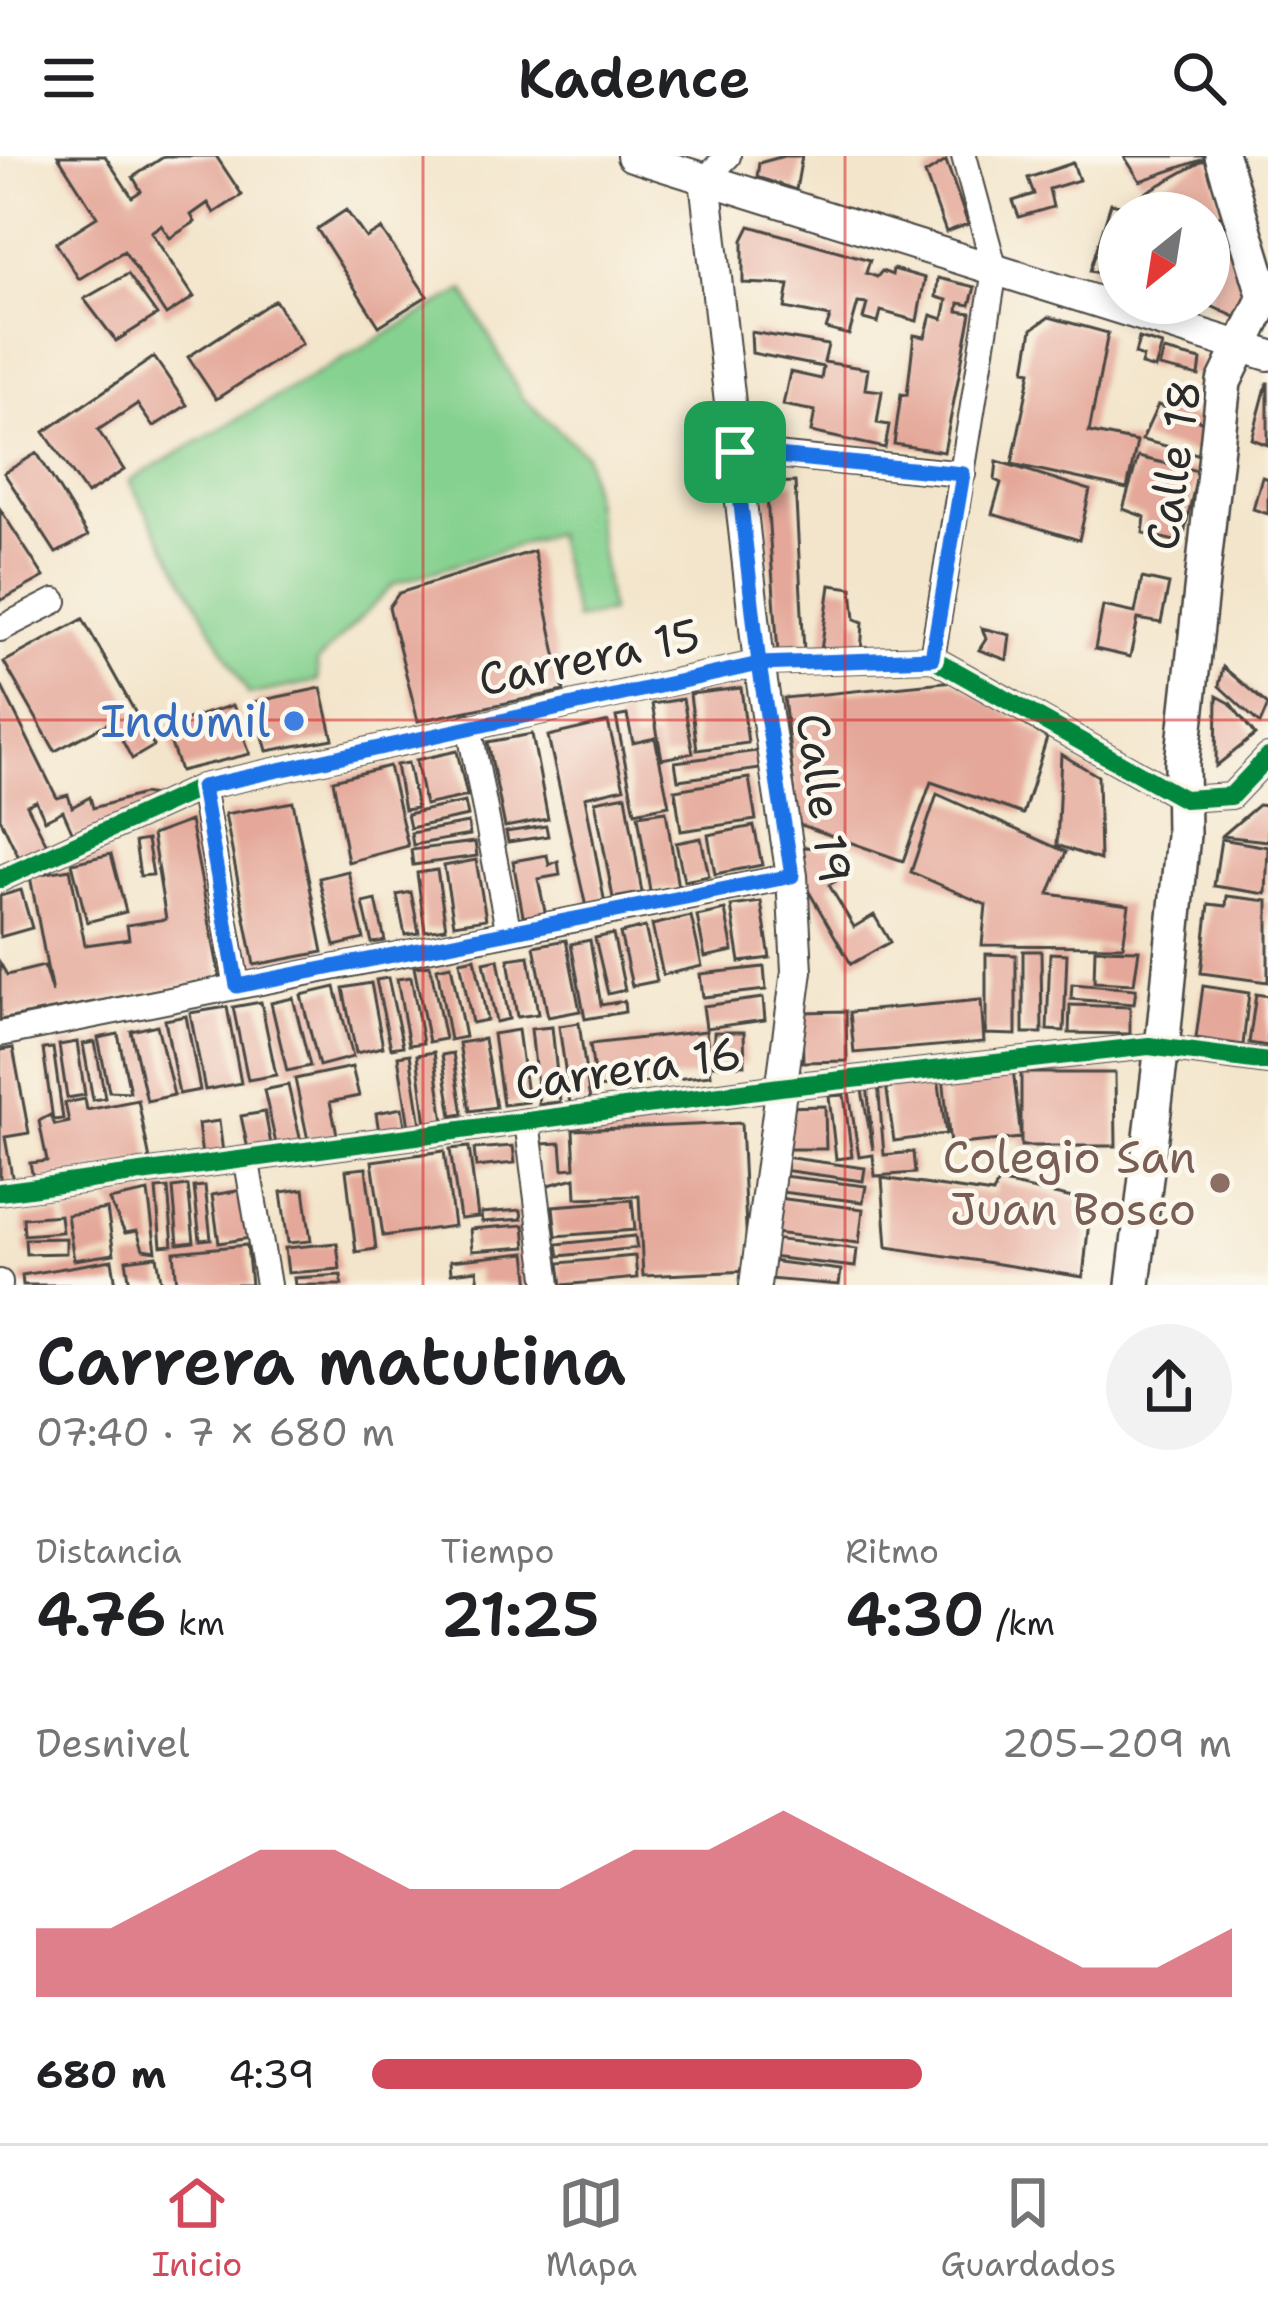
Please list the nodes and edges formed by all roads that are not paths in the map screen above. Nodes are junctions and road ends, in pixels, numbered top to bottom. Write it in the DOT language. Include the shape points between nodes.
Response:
graph roads {
  1 [pos="632,156"];
  2 [pos="728,156"];
  3 [pos="964,156"];
  4 [pos="1222,156"];
  5 [pos="705,179"];
  6 [pos="995,270"];
  7 [pos="1255,351"];
  8 [pos="735,452"];
  9 [pos="963,474"];
  10 [pos="55,601"];
  11 [pos="0,629"];
  12 [pos="932,658"];
  13 [pos="759,664"];
  14 [pos="469,726"];
  15 [pos="1268,757"];
  16 [pos="202,787"];
  17 [pos="1184,799"];
  18 [pos="792,876"];
  19 [pos="0,879"];
  20 [pos="508,929"];
  21 [pos="237,986"];
  22 [pos="0,1034"];
  23 [pos="1161,1047"];
  24 [pos="1268,1063"];
  25 [pos="780,1088"];
  26 [pos="527,1121"];
  27 [pos="247,1162"];
  28 [pos="0,1192"];
  29 [pos="268,1285"];
  30 [pos="548,1285"];
  31 [pos="755,1285"];
  32 [pos="1132,1285"];
  1 -- 5 [label="street"];
  2 -- 5 [label="street"];
  3 -- 6 [label="street"];
  4 -- 7 [label="main road, Calle 18" via="1264,297"];
  5 -- 6 [label="street"];
  5 -- 8 [label="street, Calle 19"];
  6 -- 7 [label="street"];
  6 -- 9 [label="street"];
  7 -- 17 [label="main road, Calle 18" via="1224,382"];
  8 -- 9 [label="street"];
  8 -- 13 [label="street, Calle 19"];
  9 -- 12 [label="street"];
  10 -- 11 [label="street"];
  12 -- 13 [label="street, Carrera 15"];
  12 -- 17 [label="street"];
  13 -- 14 [label="street, Carrera 15"];
  13 -- 18 [label="street, Calle 19"];
  14 -- 16 [label="street, Carrera 15"];
  14 -- 20 [label="street"];
  15 -- 17 [label="street" via="1231,796"];
  16 -- 19 [label="street, Carrera 15"];
  16 -- 21 [label="street"];
  17 -- 23 [label="main road, Calle 18"];
  18 -- 20 [label="street"];
  18 -- 25 [label="street, Calle 19" via="797,971"];
  20 -- 21 [label="street"];
  21 -- 22 [label="street"];
  23 -- 24 [label="street, Carrera 16"];
  23 -- 25 [label="street, Carrera 16"];
  23 -- 32 [label="main road, Calle 18"];
  25 -- 26 [label="street, Carrera 16"];
  25 -- 31 [label="street, Calle 19"];
  26 -- 27 [label="street, Carrera 16"];
  26 -- 30 [label="street"];
  27 -- 28 [label="street, Carrera 16"];
  27 -- 29 [label="street"];
}
